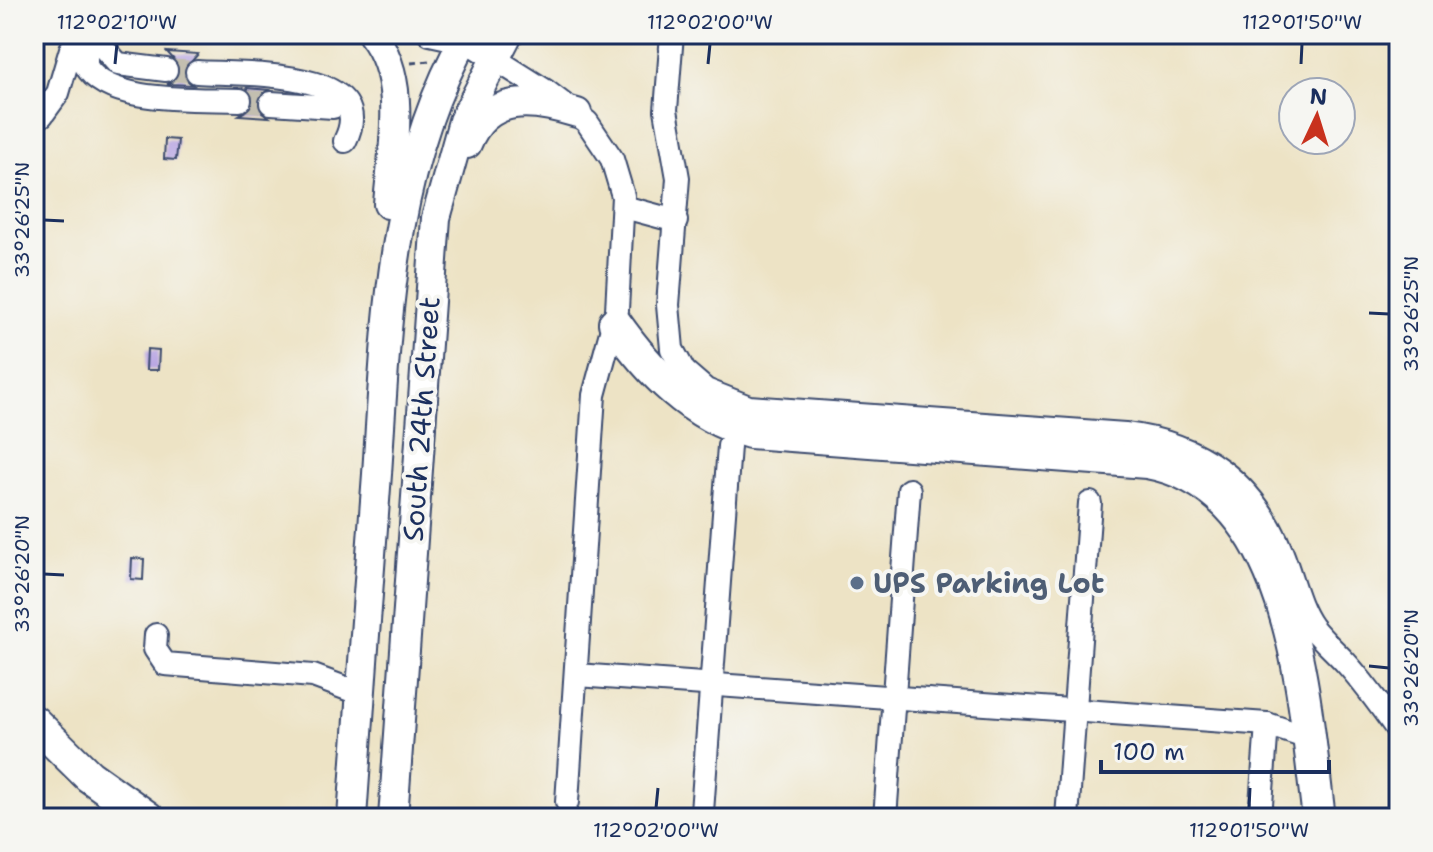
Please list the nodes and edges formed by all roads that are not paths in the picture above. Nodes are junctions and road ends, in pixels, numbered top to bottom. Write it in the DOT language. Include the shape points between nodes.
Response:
graph roads {
  1 [pos="85,34"];
  2 [pos="102,34"];
  3 [pos="372,34"];
  4 [pos="430,34"];
  5 [pos="508,34"];
  6 [pos="672,34"];
  7 [pos="461,36"];
  8 [pos="493,60"];
  9 [pos="166,70"];
  10 [pos="197,72"];
  11 [pos="314,82"];
  12 [pos="240,100"];
  13 [pos="271,103"];
  14 [pos="333,107"];
  15 [pos="577,113"];
  16 [pos="42,115"];
  17 [pos="624,207"];
  18 [pos="676,221"];
  19 [pos="615,323"];
  20 [pos="427,365"];
  21 [pos="384,366"];
  22 [pos="729,446"];
  23 [pos="909,490"];
  24 [pos="1090,503"];
  25 [pos="156,635"];
  26 [pos="577,675"];
  27 [pos="712,685"];
  28 [pos="361,694"];
  29 [pos="894,698"];
  30 [pos="1075,711"];
  31 [pos="34,722"];
  32 [pos="1267,724"];
  33 [pos="1399,732"];
  34 [pos="1308,738"];
  35 [pos="567,802"];
  36 [pos="702,812"];
  37 [pos="148,818"];
  38 [pos="352,818"];
  39 [pos="393,818"];
  40 [pos="885,818"];
  41 [pos="1067,818"];
  42 [pos="1260,818"];
  43 [pos="1319,818"];
  1 -- 12 [label="street" via="86,66 103,85 128,93"];
  1 -- 16 [label="street" via="71,49 58,93"];
  2 -- 9 [label="street" via="101,45 118,64"];
  3 -- 21 [label="main road" via="391,70 395,98 380,309"];
  4 -- 7 [label="street"];
  5 -- 8 [label="main road, South 24th Street"];
  6 -- 18 [label="street" via="666,110 678,178"];
  7 -- 8 [label="street"];
  7 -- 21 [label="main road, South 24th Street" via="431,104 405,192"];
  8 -- 15 [label="street"];
  8 -- 20 [label="main road, South 24th Street" via="463,121 441,194 429,285"];
  10 -- 11 [label="street"];
  11 -- 14 [label="street"];
  11 -- 14 [label="street" via="335,90 348,105 351,125 345,141"];
  13 -- 14 [label="street"];
  15 -- 17 [label="street" via="612,159"];
  15 -- 20 [label="main road" via="543,102 518,101 487,114 473,130 450,204"];
  17 -- 18 [label="street"];
  17 -- 19 [label="street"];
  18 -- 33 [label="street" via="668,305 672,349 684,371 706,390 732,403 764,409 1125,434 1199,454 1233,478 1257,504 1312,627"];
  19 -- 26 [label="street" via="594,395"];
  19 -- 34 [label="highway" via="648,367 689,403 723,424 750,432 1147,462 1195,477 1231,505 1257,542 1289,634"];
  20 -- 39 [label="main road, South 24th Street"];
  21 -- 28 [label="main road, South 24th Street"];
  22 -- 27 [label="street"];
  23 -- 29 [label="street"];
  24 -- 30 [label="street"];
  25 -- 28 [label="street" via="155,649 165,664 313,676"];
  26 -- 27 [label="street"];
  26 -- 35 [label="street"];
  27 -- 29 [label="street"];
  27 -- 36 [label="street"];
  28 -- 38 [label="main road, South 24th Street"];
  29 -- 30 [label="street"];
  29 -- 40 [label="street"];
  30 -- 32 [label="street"];
  30 -- 41 [label="street"];
  31 -- 37 [label="highway" via="89,776"];
  32 -- 34 [label="street"];
  32 -- 42 [label="street"];
  34 -- 43 [label="highway"];
}
